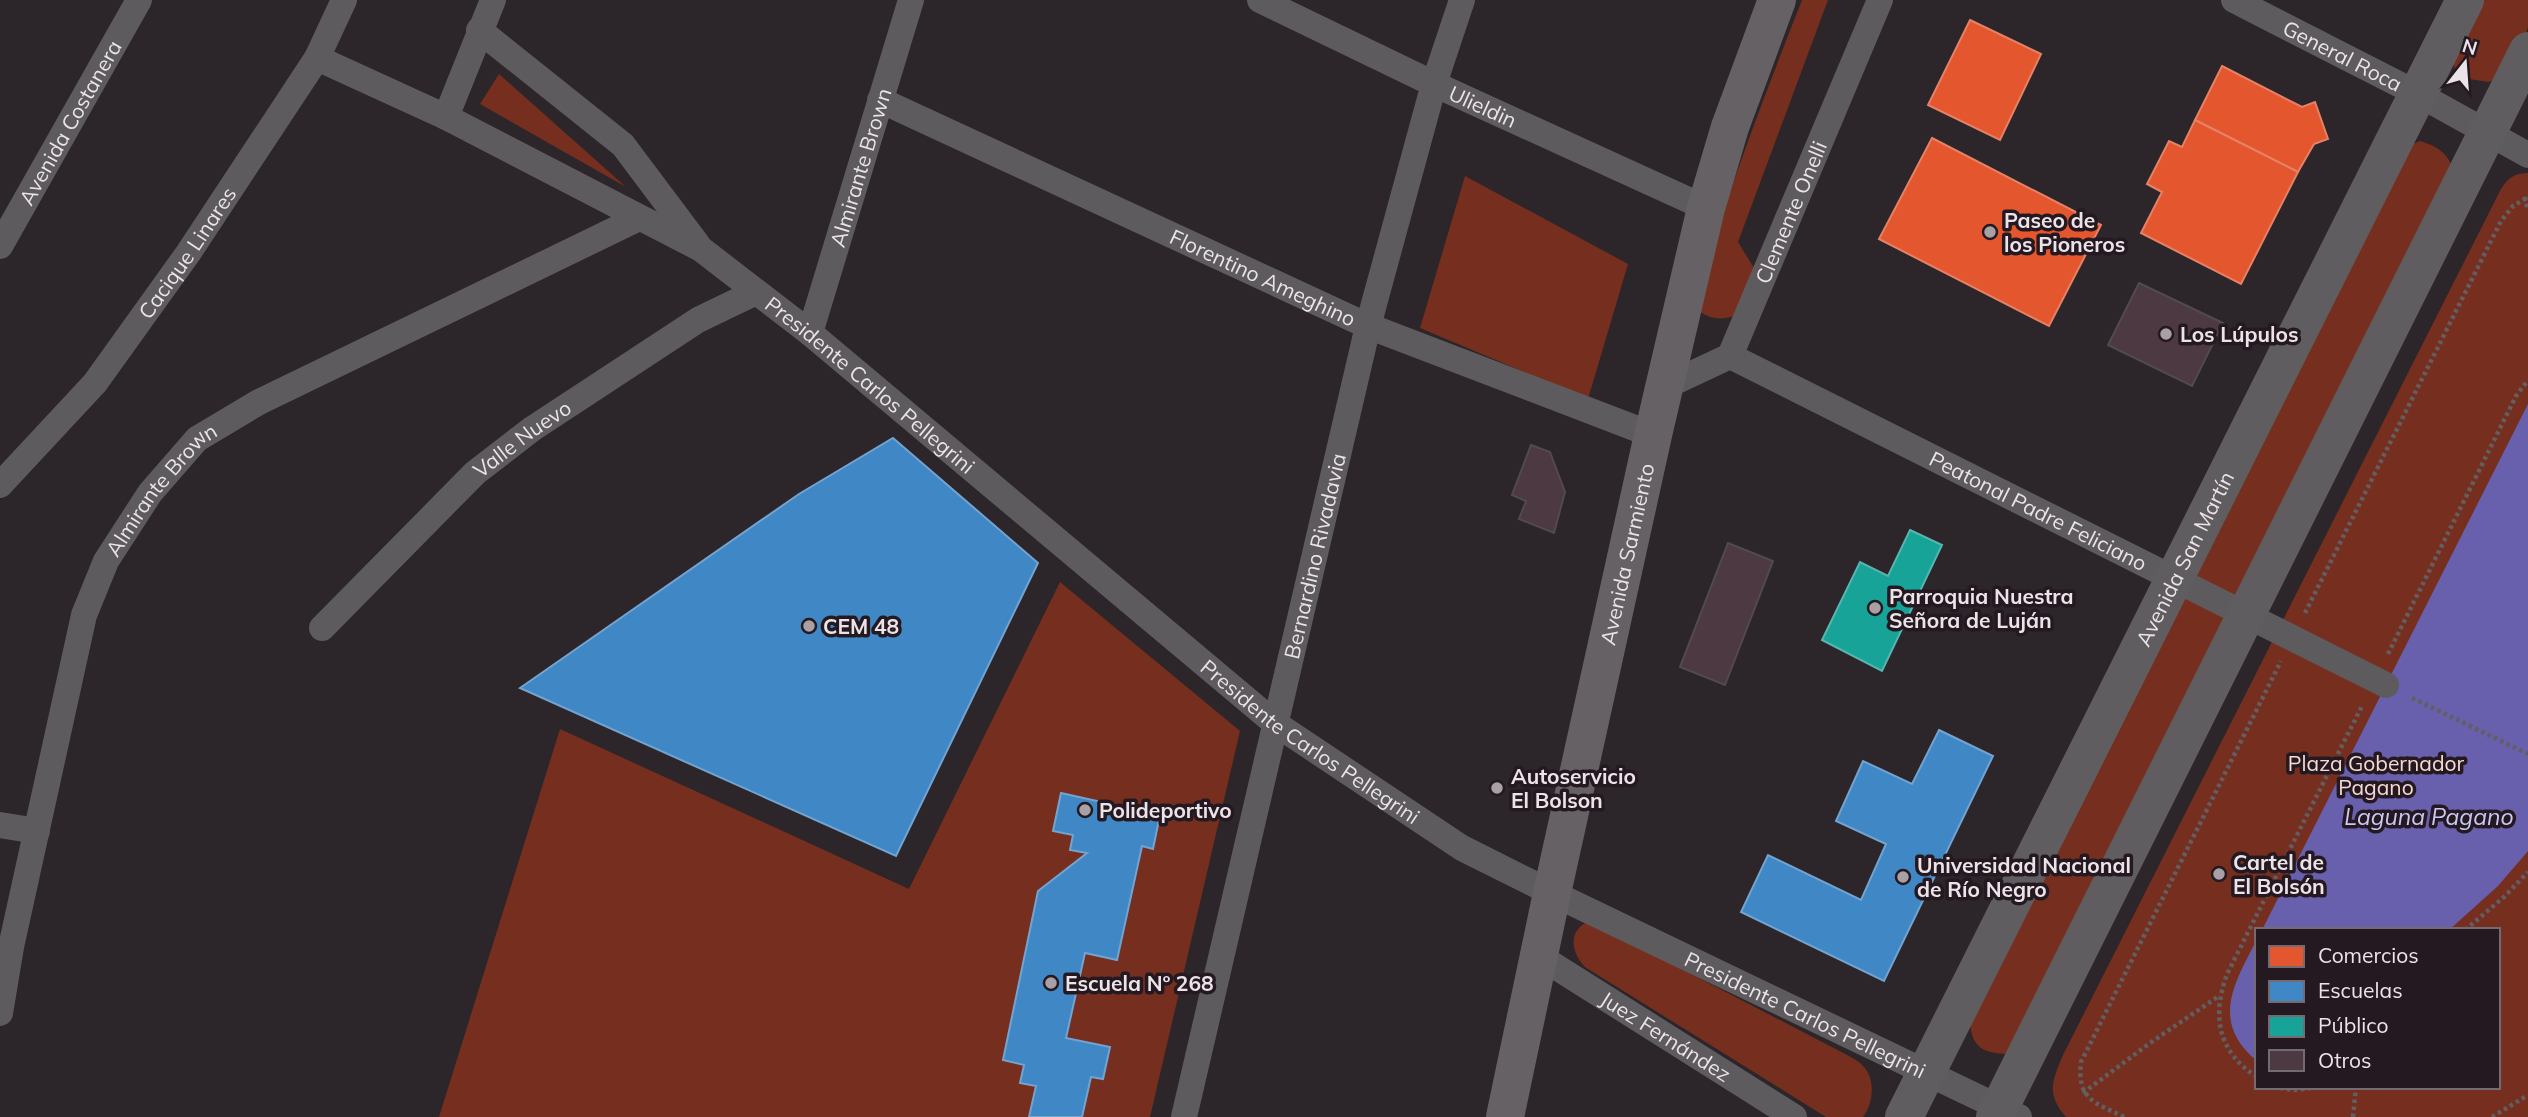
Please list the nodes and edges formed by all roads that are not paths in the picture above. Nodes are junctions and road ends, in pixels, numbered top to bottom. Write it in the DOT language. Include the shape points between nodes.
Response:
graph roads {
  1 [pos="139,0"];
  2 [pos="344,0"];
  3 [pos="493,0"];
  4 [pos="911,0"];
  5 [pos="1260,0"];
  6 [pos="1462,0"];
  7 [pos="1777,0"];
  8 [pos="1881,0"];
  9 [pos="2234,0"];
  10 [pos="2465,0"];
  11 [pos="479,30"];
  12 [pos="2528,51"];
  13 [pos="317,58"];
  14 [pos="1434,85"];
  15 [pos="2418,94"];
  16 [pos="880,100"];
  17 [pos="446,117"];
  18 [pos="2488,131"];
  19 [pos="2528,155"];
  20 [pos="1706,208"];
  21 [pos="639,218"];
  22 [pos="0,246"];
  23 [pos="701,249"];
  24 [pos="756,292"];
  25 [pos="1368,326"];
  26 [pos="810,333"];
  27 [pos="1730,356"];
  28 [pos="1664,387"];
  29 [pos="1653,435"];
  30 [pos="0,485"];
  31 [pos="2174,579"];
  32 [pos="2246,615"];
  33 [pos="322,628"];
  34 [pos="2381,682"];
  35 [pos="1276,724"];
  36 [pos="0,825"];
  37 [pos="37,831"];
  38 [pos="1552,893"];
  39 [pos="1539,956"];
  40 [pos="0,1013"];
  41 [pos="1927,1072"];
  42 [pos="2004,1114"];
  43 [pos="1184,1117"];
  44 [pos="1505,1117"];
  45 [pos="1794,1117"];
  46 [pos="1904,1117"];
  1 -- 22 [label="street, Avenida Costanera"];
  2 -- 13 [label="street, Cacique Linares"];
  3 -- 11 [label="street"];
  4 -- 16 [label="street, Almirante Brown"];
  5 -- 14 [label="street, Ulieldin"];
  6 -- 14 [label="street, Bernardino Rivadavia"];
  7 -- 20 [label="highway, Avenida Sarmiento"];
  8 -- 27 [label="street, Clemente Onelli"];
  9 -- 15 [label="street, General Roca"];
  10 -- 15 [label="main road, Avenida San Martín"];
  11 -- 17 [label="street"];
  11 -- 23 [label="street, Presidente Carlos Pellegrini" via="623,145"];
  12 -- 18 [label="main road"];
  13 -- 17 [label="street, Presidente Carlos Pellegrini"];
  13 -- 30 [label="street, Cacique Linares" via="95,383"];
  14 -- 20 [label="street, Ulieldin"];
  14 -- 25 [label="street, Bernardino Rivadavia"];
  15 -- 18 [label="street, General Roca"];
  15 -- 31 [label="main road, Avenida San Martín"];
  16 -- 25 [label="street, Florentino Ameghino"];
  16 -- 26 [label="street, Almirante Brown"];
  17 -- 21 [label="street, Presidente Carlos Pellegrini"];
  18 -- 19 [label="street, General Roca"];
  18 -- 32 [label="main road"];
  20 -- 28 [label="highway, Avenida Sarmiento"];
  21 -- 23 [label="street, Presidente Carlos Pellegrini"];
  21 -- 37 [label="street, Almirante Brown" via="259,402 197,439 150,493 106,561 85,615"];
  23 -- 24 [label="street, Presidente Carlos Pellegrini"];
  24 -- 26 [label="street, Presidente Carlos Pellegrini"];
  24 -- 33 [label="street, Valle Nuevo" via="698,320 532,429 475,473"];
  25 -- 29 [label="street, Florentino Ameghino"];
  25 -- 35 [label="street, Bernardino Rivadavia"];
  26 -- 35 [label="street, Presidente Carlos Pellegrini"];
  27 -- 28 [label="street"];
  27 -- 31 [label="street, Peatonal Padre Feliciano"];
  28 -- 29 [label="highway, Avenida Sarmiento"];
  29 -- 38 [label="highway, Avenida Sarmiento"];
  31 -- 32 [label="street, Peatonal Padre Feliciano"];
  31 -- 41 [label="main road, Avenida San Martín"];
  32 -- 34 [label="street, Peatonal Padre Feliciano"];
  32 -- 42 [label="main road"];
  35 -- 38 [label="street, Presidente Carlos Pellegrini" via="1462,848"];
  35 -- 43 [label="street, Bernardino Rivadavia"];
  36 -- 37 [label="street"];
  37 -- 40 [label="street, Almirante Brown"];
  38 -- 39 [label="highway, Avenida Sarmiento"];
  38 -- 41 [label="street, Presidente Carlos Pellegrini"];
  39 -- 44 [label="highway, Avenida Sarmiento"];
  39 -- 45 [label="street, Juez Fernández"];
  41 -- 42 [label="street, Presidente Carlos Pellegrini"];
  41 -- 46 [label="main road, Avenida San Martín"];
}
